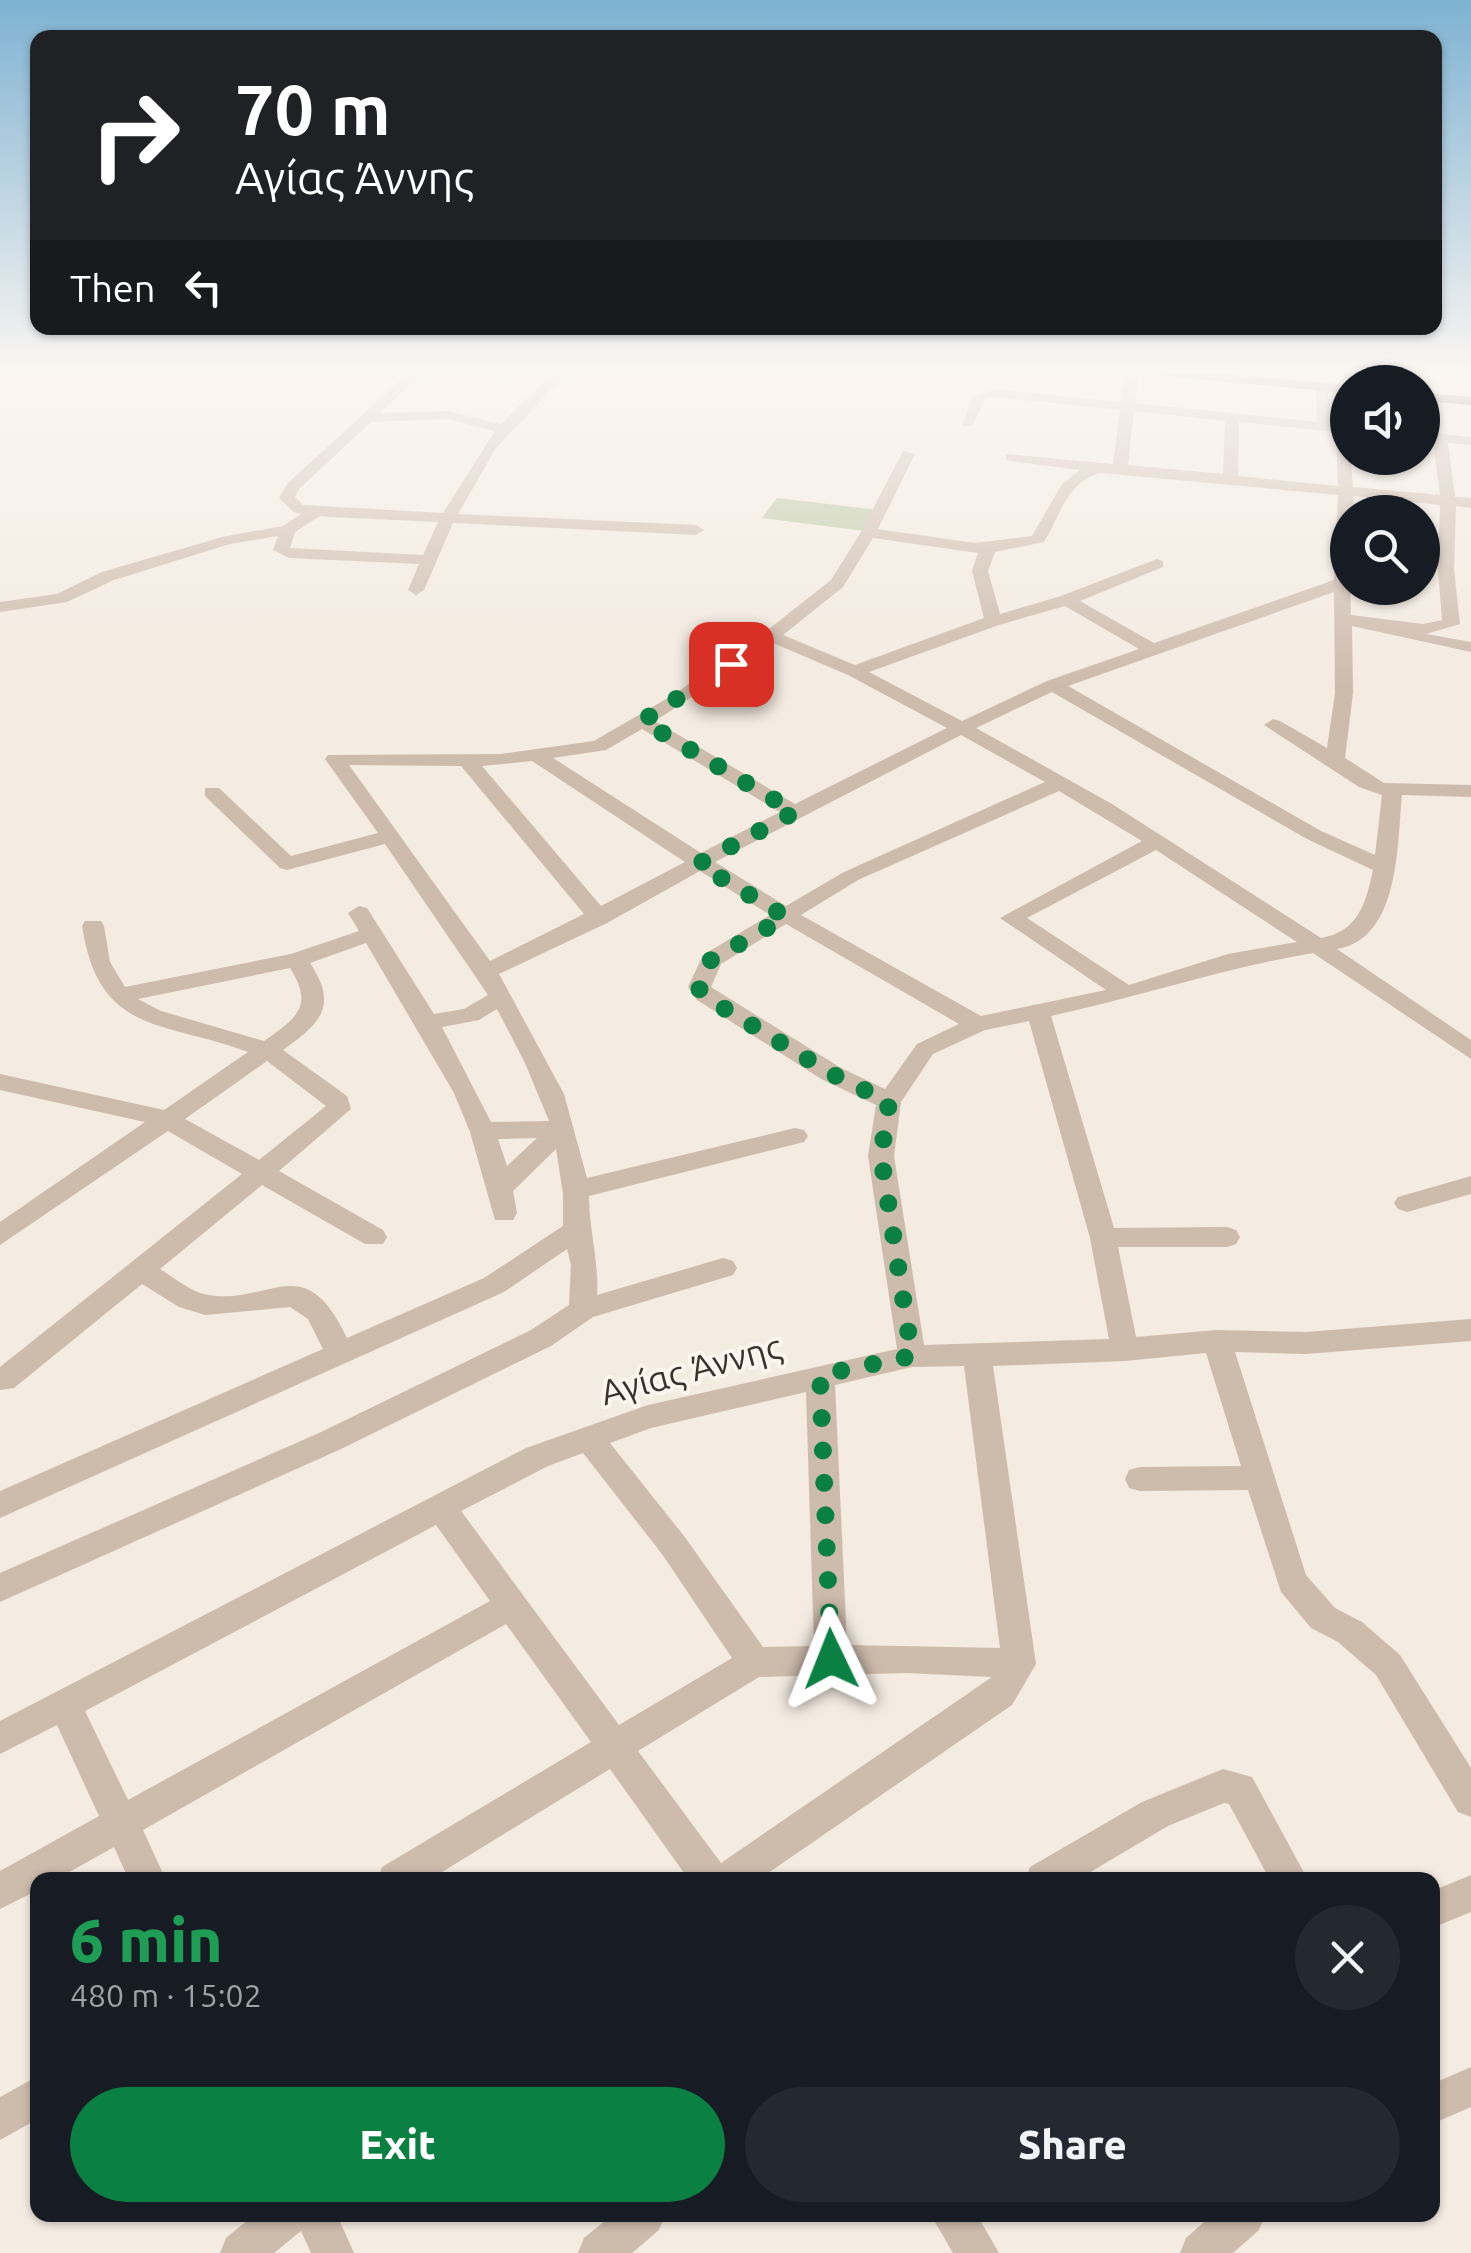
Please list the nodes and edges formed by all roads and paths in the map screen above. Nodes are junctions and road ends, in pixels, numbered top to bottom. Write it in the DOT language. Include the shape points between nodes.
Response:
graph roads {
  1 [pos="303,477"];
  2 [pos="470,477"];
  3 [pos="896,477"];
  4 [pos="1073,477"];
  5 [pos="1201,477"];
  6 [pos="1346,477"];
  7 [pos="1445,477"];
  8 [pos="1230,480"];
  9 [pos="1346,492"];
  10 [pos="1346,495"];
  11 [pos="1448,501"];
  12 [pos="1471,503"];
  13 [pos="316,511"];
  14 [pos="449,517"];
  15 [pos="288,530"];
  16 [pos="696,530"];
  17 [pos="869,532"];
  18 [pos="988,548"];
  19 [pos="428,560"];
  20 [pos="1157,564"];
  21 [pos="1330,587"];
  22 [pos="416,590"];
  23 [pos="1067,600"];
  24 [pos="1343,605"];
  25 [pos="0,607"];
  26 [pos="1343,618"];
  27 [pos="993,621"];
  28 [pos="1368,625"];
  29 [pos="770,636"];
  30 [pos="1471,647"];
  31 [pos="1150,648"];
  32 [pos="854,671"];
  33 [pos="1053,686"];
  34 [pos="642,721"];
  35 [pos="1274,726"];
  36 [pos="962,728"];
  37 [pos="538,758"];
  38 [pos="467,760"];
  39 [pos="1334,760"];
  40 [pos="1060,783"];
  41 [pos="1393,790"];
  42 [pos="212,792"];
  43 [pos="1471,792"];
  44 [pos="795,812"];
  45 [pos="388,837"];
  46 [pos="1153,842"];
  47 [pos="698,864"];
  48 [pos="1384,867"];
  49 [pos="786,917"];
  50 [pos="599,918"];
  51 [pos="93,926"];
  52 [pos="1318,946"];
  53 [pos="296,960"];
  54 [pos="486,971"];
  55 [pos="1126,993"];
  56 [pos="122,996"];
  57 [pos="502,997"];
  58 [pos="1038,1012"];
  59 [pos="430,1022"];
  60 [pos="978,1024"];
  61 [pos="264,1049"];
  62 [pos="1471,1051"];
  63 [pos="0,1082"];
  64 [pos="889,1102"];
  65 [pos="164,1118"];
  66 [pos="562,1128"];
  67 [pos="484,1131"];
  68 [pos="795,1136"];
  69 [pos="260,1171"];
  70 [pos="1471,1185"];
  71 [pos="579,1189"];
  72 [pos="1407,1202"];
  73 [pos="576,1230"];
  74 [pos="0,1235"];
  75 [pos="374,1237"];
  76 [pos="1227,1237"];
  77 [pos="1102,1238"];
  78 [pos="723,1268"];
  79 [pos="142,1271"];
  80 [pos="583,1310"];
  81 [pos="1471,1330"];
  82 [pos="1216,1341"];
  83 [pos="1124,1350"];
  84 [pos="340,1354"];
  85 [pos="912,1356"];
  86 [pos="978,1356"];
  87 [pos="820,1375"];
  88 [pos="4,1380"];
  89 [pos="587,1436"];
  90 [pos="1256,1478"];
  91 [pos="1140,1479"];
  92 [pos="0,1505"];
  93 [pos="442,1508"];
  94 [pos="0,1588"];
  95 [pos="511,1605"];
  96 [pos="831,1659"];
  97 [pos="754,1662"];
  98 [pos="1018,1664"];
  99 [pos="63,1702"];
  100 [pos="0,1738"];
  101 [pos="617,1745"];
  102 [pos="1471,1800"];
  103 [pos="121,1824"];
  104 [pos="34,1872"];
  105 [pos="144,1872"];
  106 [pos="408,1872"];
  107 [pos="705,1872"];
  108 [pos="739,1872"];
  109 [pos="1057,1872"];
  110 [pos="1286,1872"];
  111 [pos="30,1874"];
  112 [pos="0,1891"];
  113 [pos="1471,1893"];
  114 [pos="1440,1907"];
  115 [pos="1471,2086"];
  116 [pos="1440,2100"];
  117 [pos="30,2101"];
  118 [pos="0,2120"];
  119 [pos="279,2222"];
  120 [pos="318,2222"];
  121 [pos="636,2222"];
  122 [pos="957,2222"];
  123 [pos="1236,2222"];
  124 [pos="603,2252"];
  125 [pos="241,2253"];
  126 [pos="333,2253"];
  127 [pos="978,2253"];
  128 [pos="1202,2253"];
  1 -- 13 [label="street" via="286,498"];
  2 -- 14 [label="street"];
  3 -- 17 [label="street"];
  4 -- 18 [label="street" via="1038,539"];
  5 -- 8 [label="street"];
  6 -- 9 [label="street"];
  7 -- 11 [label="street"];
  8 -- 9 [label="street"];
  9 -- 10 [label="street"];
  9 -- 11 [label="street"];
  11 -- 12 [label="street"];
  11 -- 28 [label="street" via="1451,624"];
  13 -- 14 [label="street"];
  13 -- 15 [label="street"];
  14 -- 16 [label="street"];
  14 -- 19 [label="street"];
  15 -- 19 [label="street" via="281,550 289,553"];
  15 -- 25 [label="street" via="228,540 108,576 61,598"];
  17 -- 18 [label="street"];
  17 -- 29 [label="street" via="837,583"];
  18 -- 27 [label="street" via="980,571"];
  19 -- 22 [label="street"];
  20 -- 23 [label="street"];
  21 -- 31 [label="street"];
  23 -- 27 [label="street"];
  23 -- 31 [label="street"];
  24 -- 26 [label="street"];
  26 -- 28 [label="street"];
  26 -- 39 [label="street" via="1344,693"];
  27 -- 32 [label="street"];
  28 -- 30 [label="street"];
  29 -- 32 [label="street"];
  29 -- 34 [label="street"];
  31 -- 33 [label="street"];
  32 -- 36 [label="street"];
  33 -- 36 [label="street"];
  33 -- 48 [label="street" via="1314,836"];
  34 -- 37 [label="street" via="598,746"];
  34 -- 44 [label="street"];
  35 -- 39 [label="street"];
  36 -- 40 [label="street"];
  36 -- 44 [label="street"];
  37 -- 38 [label="street"];
  37 -- 47 [label="street"];
  38 -- 45 [label="street" via="335,759"];
  38 -- 50 [label="street"];
  39 -- 41 [label="street" via="1366,783"];
  40 -- 46 [label="street"];
  40 -- 49 [label="street" via="888,857"];
  41 -- 43 [label="street"];
  41 -- 48 [label="street"];
  42 -- 45 [label="street" via="288,864"];
  44 -- 47 [label="street"];
  45 -- 54 [label="street"];
  46 -- 52 [label="street"];
  46 -- 55 [label="street" via="1011,918"];
  47 -- 49 [label="street"];
  47 -- 50 [label="street"];
  48 -- 52 [label="street" via="1378,899 1358,933"];
  49 -- 60 [label="street"];
  49 -- 64 [label="street" via="711,960 698,987 798,1054"];
  50 -- 54 [label="street"];
  51 -- 56 [label="street" via="94,952"];
  52 -- 55 [label="street" via="1236,959"];
  52 -- 62 [label="street"];
  53 -- 56 [label="street"];
  53 -- 59 [label="street" via="365,924"];
  53 -- 61 [label="street" via="314,996 312,1012"];
  54 -- 57 [label="street"];
  55 -- 58 [label="street"];
  56 -- 61 [label="street" via="160,1022"];
  57 -- 59 [label="street" via="470,1016"];
  57 -- 66 [label="street" via="542,1066"];
  58 -- 60 [label="street"];
  58 -- 77 [label="street"];
  59 -- 67 [label="street"];
  60 -- 64 [label="street" via="925,1050"];
  61 -- 65 [label="street"];
  61 -- 69 [label="street" via="339,1109"];
  63 -- 65 [label="street"];
  64 -- 85 [label="street" via="881,1156"];
  65 -- 69 [label="street"];
  65 -- 74 [label="street"];
  66 -- 67 [label="street"];
  66 -- 67 [label="street" via="502,1200"];
  66 -- 71 [label="street"];
  68 -- 71 [label="street"];
  69 -- 75 [label="street"];
  69 -- 79 [label="street"];
  70 -- 72 [label="street"];
  71 -- 73 [label="street"];
  73 -- 80 [label="street" via="585,1265"];
  73 -- 84 [label="street" via="494,1285"];
  76 -- 77 [label="street"];
  77 -- 83 [label="street"];
  78 -- 80 [label="street"];
  79 -- 84 [label="street" via="203,1305 294,1295 317,1310"];
  79 -- 88 [label="street"];
  80 -- 94 [label="street" via="511,1354 330,1441"];
  81 -- 82 [label="street, Αγίας Άννης" via="1306,1343"];
  82 -- 83 [label="street, Αγίας Άννης"];
  82 -- 90 [label="street"];
  83 -- 86 [label="street, Αγίας Άννης"];
  84 -- 92 [label="street"];
  85 -- 86 [label="street, Αγίας Άννης"];
  85 -- 87 [label="street, Αγίας Άννης"];
  86 -- 98 [label="street"];
  87 -- 89 [label="street, Αγίας Άννης"];
  87 -- 96 [label="street"];
  89 -- 93 [label="street, Αγίας Άννης"];
  89 -- 97 [label="street"];
  90 -- 91 [label="street"];
  90 -- 102 [label="street" via="1292,1582 1323,1618 1388,1665"];
  93 -- 95 [label="street"];
  93 -- 99 [label="street, Αγίας Άννης"];
  95 -- 101 [label="street"];
  95 -- 103 [label="street"];
  96 -- 97 [label="street"];
  96 -- 98 [label="street"];
  97 -- 101 [label="street"];
  98 -- 108 [label="street" via="1000,1694"];
  99 -- 100 [label="street, Αγίας Άννης"];
  99 -- 103 [label="street"];
  101 -- 106 [label="street"];
  101 -- 107 [label="street"];
  103 -- 104 [label="street"];
  103 -- 105 [label="street"];
  109 -- 110 [label="street" via="1155,1814 1223,1786 1240,1789"];
  111 -- 112 [label="street"];
  113 -- 114 [label="street"];
  115 -- 116 [label="street"];
  117 -- 118 [label="street"];
  119 -- 125 [label="street"];
  120 -- 126 [label="street"];
  121 -- 124 [label="street"];
  122 -- 127 [label="street"];
  123 -- 128 [label="street"];
}
